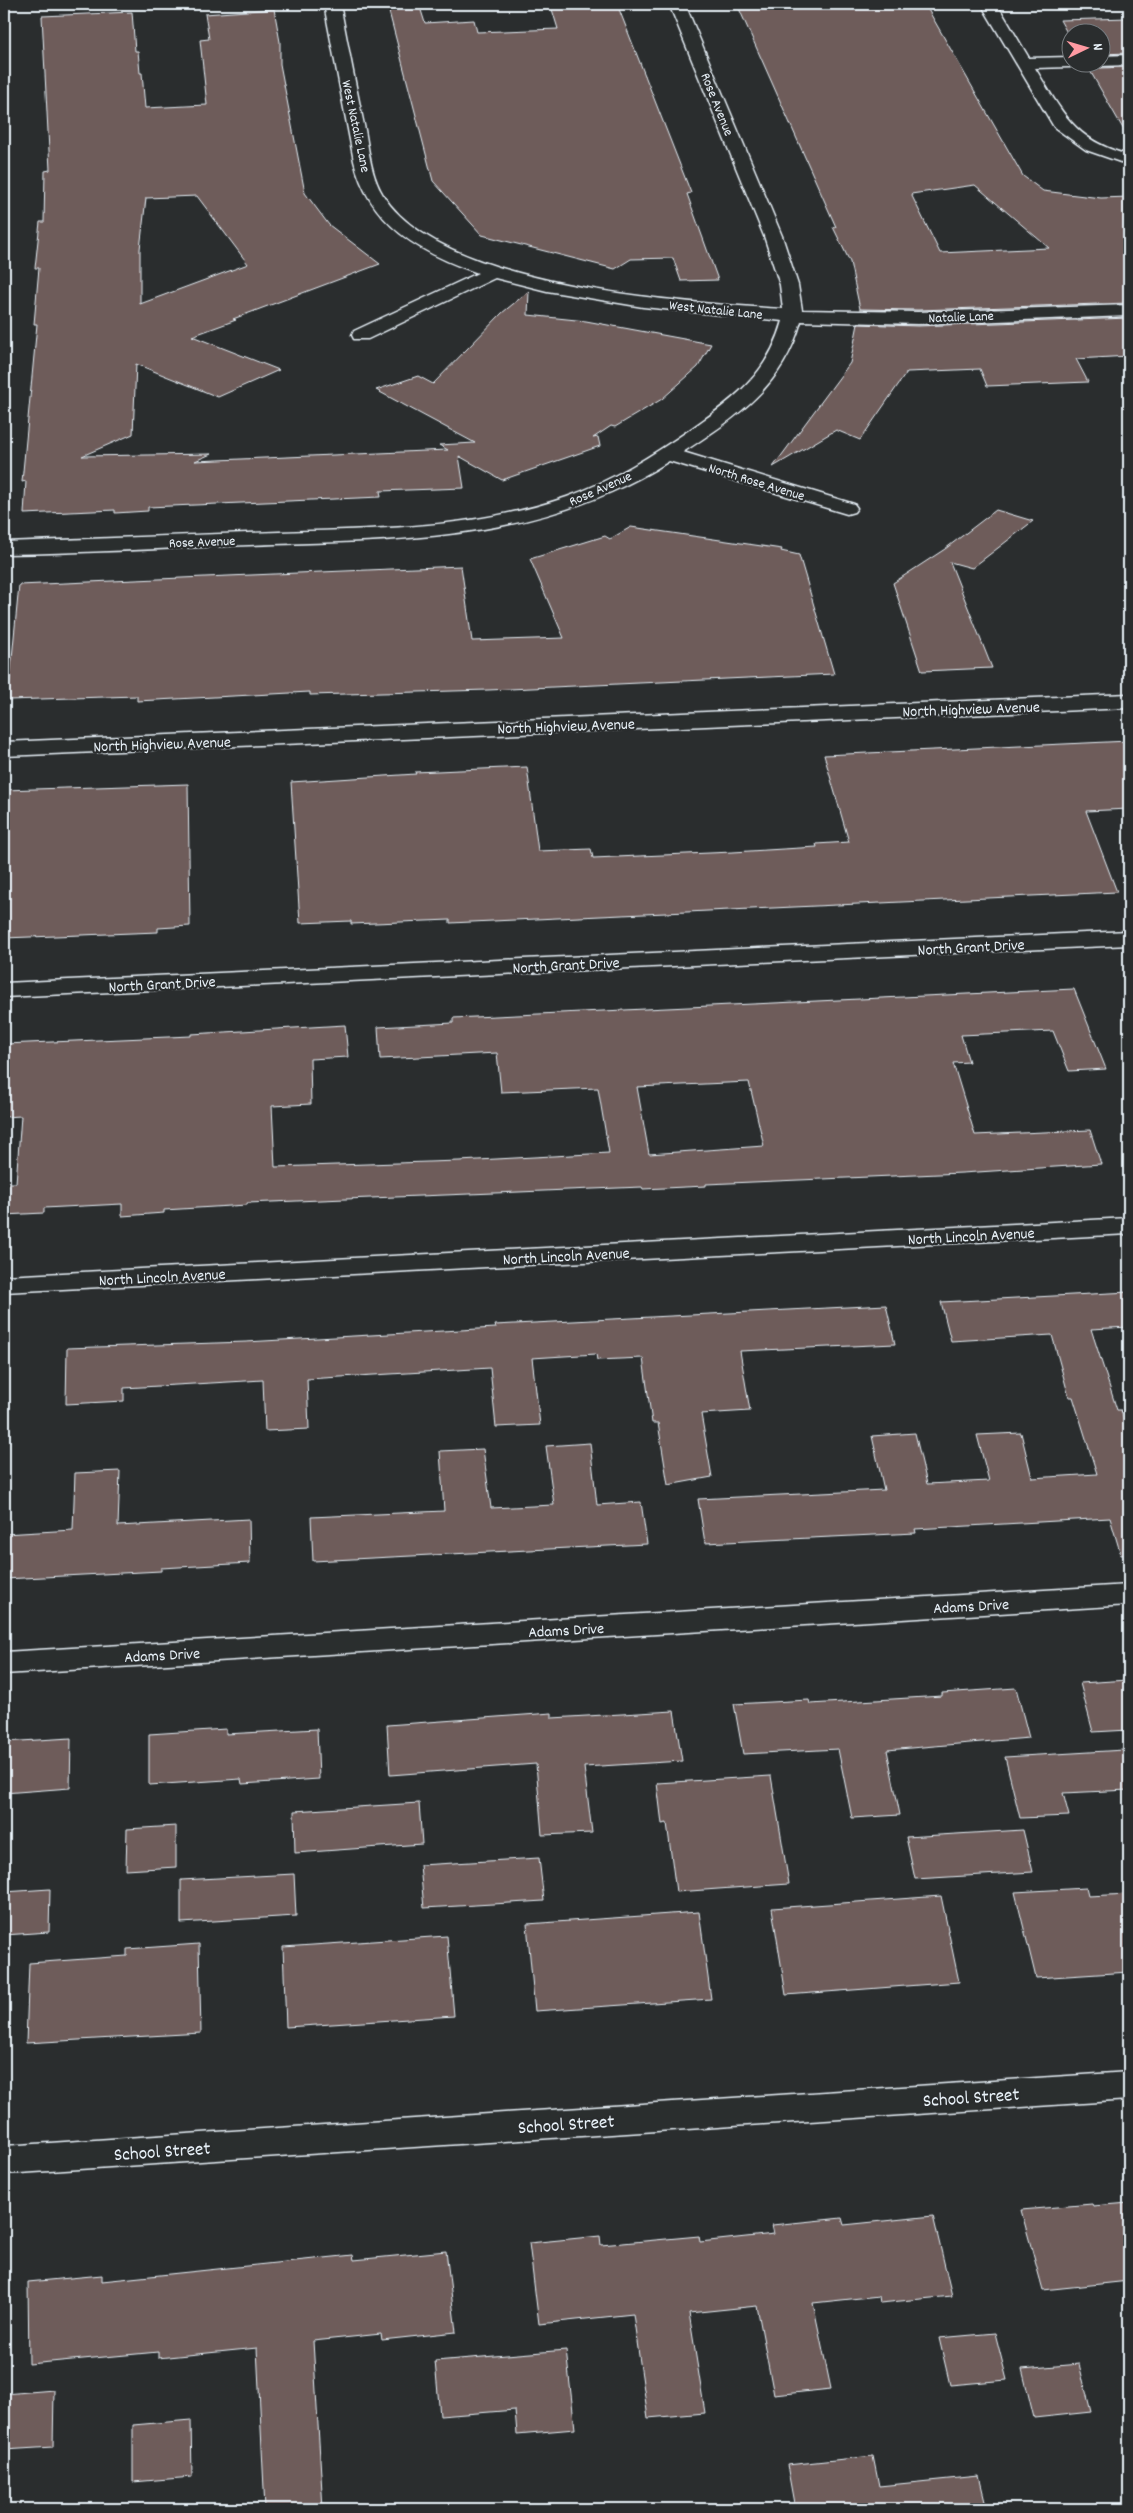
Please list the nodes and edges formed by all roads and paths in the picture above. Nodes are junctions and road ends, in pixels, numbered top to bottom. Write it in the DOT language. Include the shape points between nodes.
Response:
graph roads {
  1 [pos="332,4"];
  2 [pos="677,4"];
  3 [pos="989,4"];
  4 [pos="1129,60"];
  5 [pos="1110,61"];
  6 [pos="1060,62"];
  7 [pos="1024,63"];
  8 [pos="1129,160"];
  9 [pos="492,273"];
  10 [pos="1129,311"];
  11 [pos="793,316"];
  12 [pos="362,335"];
  13 [pos="668,454"];
  14 [pos="847,508"];
  15 [pos="4,548"];
  16 [pos="1129,701"];
  17 [pos="4,749"];
  18 [pos="1129,938"];
  19 [pos="4,990"];
  20 [pos="1129,1226"];
  21 [pos="4,1284"];
  22 [pos="1129,1595"];
  23 [pos="4,1663"];
  24 [pos="1129,2086"];
  25 [pos="4,2160"];
  1 -- 9 [label="street, West Natalie Lane" via="365,173 377,199 401,225 426,242"];
  2 -- 11 [label="street, Rose Avenue" via="773,236"];
  3 -- 7 [label="street"];
  4 -- 5 [label="street"];
  6 -- 7 [label="street"];
  7 -- 8 [label="street" via="1060,124 1076,138 1109,156"];
  9 -- 11 [label="street, West Natalie Lane" via="631,300"];
  9 -- 12 [label="street"];
  10 -- 11 [label="street, Natalie Lane" via="890,318"];
  11 -- 13 [label="street, Rose Avenue" via="784,348 767,376 747,399"];
  13 -- 14 [label="street, North Rose Avenue"];
  13 -- 15 [label="street, Rose Avenue" via="627,478 576,500 522,516 440,530"];
  16 -- 17 [label="street, North Highview Avenue"];
  18 -- 19 [label="street, North Grant Drive"];
  20 -- 21 [label="street, North Lincoln Avenue"];
  22 -- 23 [label="street, Adams Drive"];
  24 -- 25 [label="street, School Street"];
}
